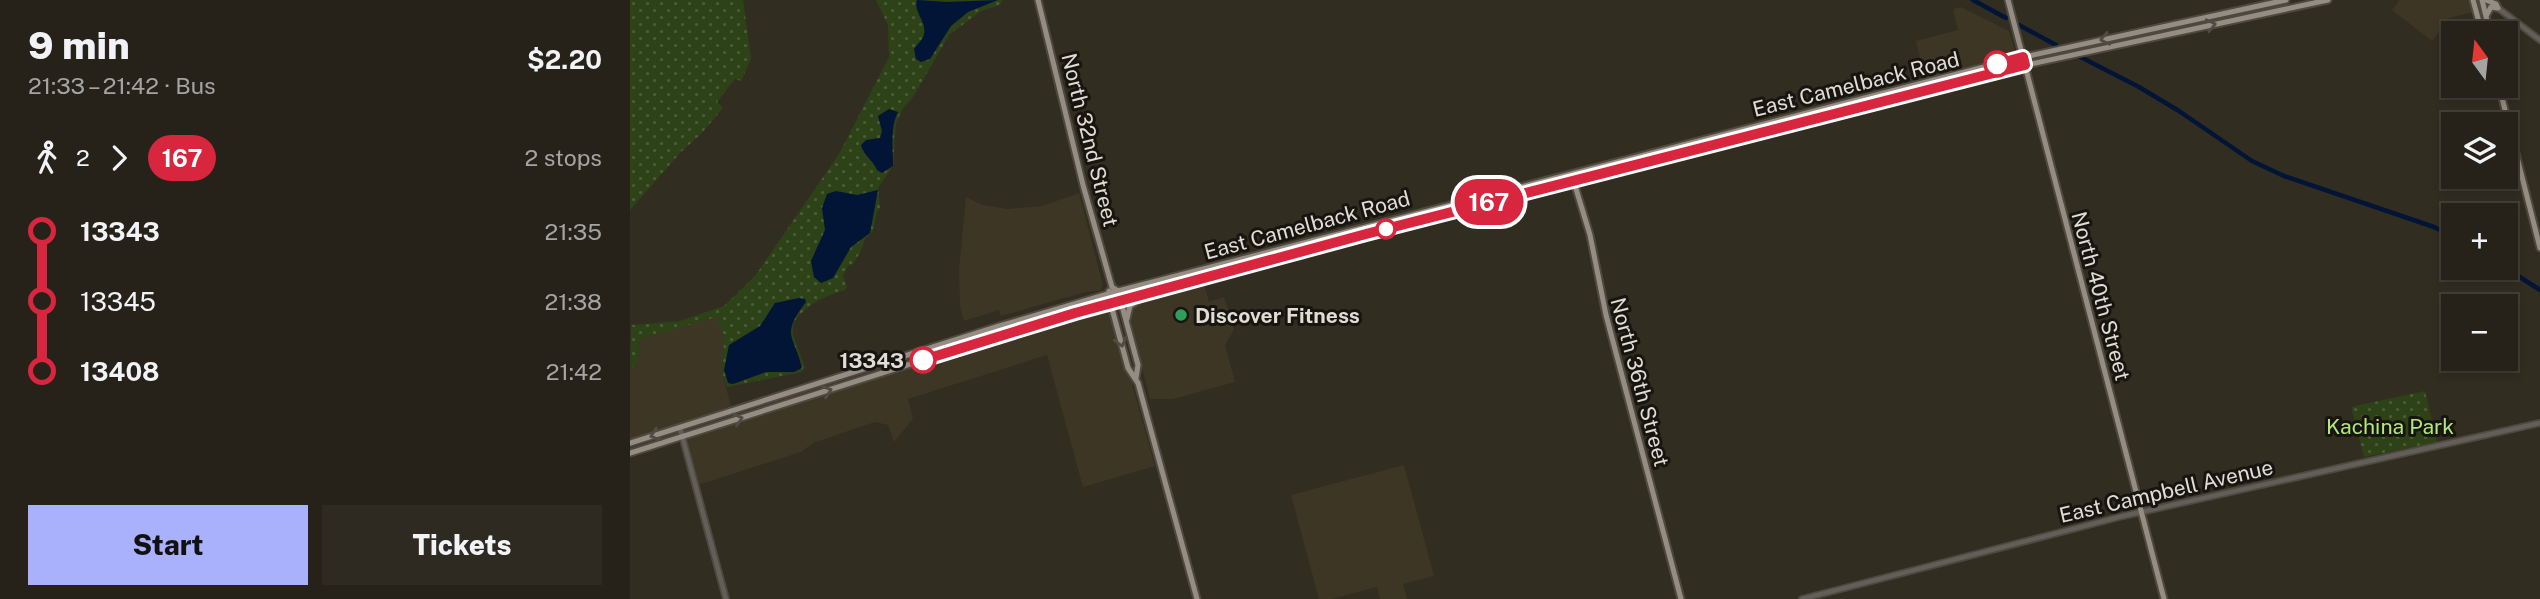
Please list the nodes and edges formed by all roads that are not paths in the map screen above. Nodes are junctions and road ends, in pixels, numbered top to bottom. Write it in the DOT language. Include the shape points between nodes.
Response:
graph roads {
  1 [pos="1038,0"];
  2 [pos="2008,0"];
  3 [pos="2286,0"];
  4 [pos="2328,0"];
  5 [pos="2473,0"];
  6 [pos="2484,0"];
  7 [pos="2498,8"];
  8 [pos="2486,17"];
  9 [pos="2479,21"];
  10 [pos="2487,21"];
  11 [pos="2540,40"];
  12 [pos="2023,57"];
  13 [pos="2025,65"];
  14 [pos="1919,84"];
  15 [pos="1921,93"];
  16 [pos="2502,98"];
  17 [pos="1571,173"];
  18 [pos="1574,181"];
  19 [pos="1457,202"];
  20 [pos="1459,210"];
  21 [pos="2540,247"];
  22 [pos="1262,253"];
  23 [pos="1264,263"];
  24 [pos="1161,280"];
  25 [pos="1115,289"];
  26 [pos="1164,290"];
  27 [pos="1108,294"];
  28 [pos="1147,294"];
  29 [pos="1121,301"];
  30 [pos="1110,304"];
  31 [pos="1037,314"];
  32 [pos="1040,323"];
  33 [pos="1128,329"];
  34 [pos="898,358"];
  35 [pos="902,367"];
  36 [pos="1136,378"];
  37 [pos="2540,423"];
  38 [pos="680,428"];
  39 [pos="682,436"];
  40 [pos="630,443"];
  41 [pos="630,453"];
  42 [pos="2140,512"];
  43 [pos="726,599"];
  44 [pos="1197,599"];
  45 [pos="1681,599"];
  46 [pos="1802,599"];
  47 [pos="2164,599"];
  1 -- 25 [label="main road, North 32nd Street" via="1083,185"];
  2 -- 12 [label="main road, North 40th Street"];
  3 -- 12 [label="main road, East Camelback Road, one-way"];
  13 -- 4 [label="main road, East Camelback Road, one-way"];
  5 -- 9 [label="main road"];
  6 -- 7 [label="main road"];
  6 -- 8 [label="main road"];
  7 -- 8 [label="main road" via="2489,9"];
  7 -- 11 [label="street"];
  8 -- 10 [label="main road"];
  12 -- 13 [label="main road, North 40th Street"];
  12 -- 14 [label="main road, East Camelback Road"];
  13 -- 15 [label="main road, East Camelback Road"];
  13 -- 42 [label="main road, North 40th Street"];
  14 -- 15 [label="main road"];
  14 -- 17 [label="main road, East Camelback Road"];
  15 -- 18 [label="main road, East Camelback Road"];
  16 -- 21 [label="main road"];
  17 -- 18 [label="main road, North 36th Street"];
  17 -- 19 [label="main road, East Camelback Road"];
  18 -- 20 [label="main road, East Camelback Road"];
  18 -- 45 [label="main road, North 36th Street"];
  19 -- 20 [label="main road"];
  19 -- 22 [label="main road, East Camelback Road"];
  20 -- 23 [label="main road, East Camelback Road"];
  22 -- 23 [label="main road"];
  22 -- 24 [label="main road, East Camelback Road"];
  23 -- 26 [label="main road, East Camelback Road"];
  24 -- 25 [label="main road, East Camelback Road"];
  24 -- 26 [label="main road"];
  25 -- 27 [label="main road, East Camelback Road"];
  25 -- 29 [label="main road, North 32nd Street"];
  26 -- 28 [label="main road, East Camelback Road"];
  27 -- 30 [label="main road, North 32nd Street"];
  27 -- 31 [label="main road, East Camelback Road"];
  28 -- 29 [label="main road, East Camelback Road"];
  28 -- 33 [label="main road" via="1130,306"];
  29 -- 30 [label="main road, East Camelback Road"];
  29 -- 33 [label="main road, North 32nd Street"];
  30 -- 32 [label="main road, East Camelback Road"];
  30 -- 36 [label="main road, North 32nd Street, one-way" via="1128,368"];
  31 -- 32 [label="main road"];
  31 -- 34 [label="main road, East Camelback Road"];
  32 -- 35 [label="main road, East Camelback Road"];
  33 -- 36 [label="main road, North 32nd Street" via="1138,365"];
  34 -- 35 [label="main road"];
  34 -- 38 [label="main road, East Camelback Road"];
  39 -- 35 [label="main road, East Camelback Road, one-way"];
  36 -- 44 [label="main road, North 32nd Street"];
  37 -- 42 [label="street, East Campbell Avenue"];
  38 -- 39 [label="street"];
  38 -- 40 [label="main road, East Camelback Road, one-way"];
  39 -- 41 [label="main road, East Camelback Road"];
  39 -- 43 [label="street"];
  42 -- 46 [label="street, East Campbell Avenue"];
  42 -- 47 [label="main road, North 40th Street"];
}
